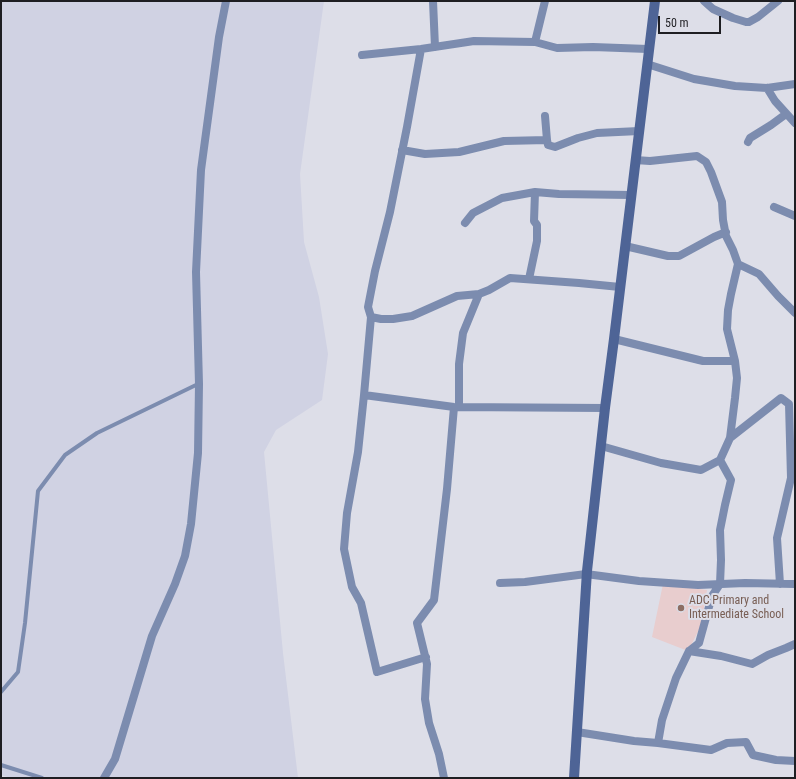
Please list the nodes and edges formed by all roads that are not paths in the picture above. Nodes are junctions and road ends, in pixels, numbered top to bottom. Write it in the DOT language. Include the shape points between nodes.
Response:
graph roads {
  1 [pos="226,1"];
  2 [pos="433,1"];
  3 [pos="545,1"];
  4 [pos="654,1"];
  5 [pos="704,1"];
  6 [pos="778,1"];
  7 [pos="535,42"];
  8 [pos="435,47"];
  9 [pos="421,49"];
  10 [pos="648,49"];
  11 [pos="362,56"];
  12 [pos="647,64"];
  13 [pos="795,84"];
  14 [pos="767,88"];
  15 [pos="786,114"];
  16 [pos="545,116"];
  17 [pos="795,123"];
  18 [pos="639,131"];
  19 [pos="547,140"];
  20 [pos="748,142"];
  21 [pos="402,150"];
  22 [pos="635,160"];
  23 [pos="535,192"];
  24 [pos="631,195"];
  25 [pos="774,207"];
  26 [pos="795,216"];
  27 [pos="465,223"];
  28 [pos="726,232"];
  29 [pos="625,246"];
  30 [pos="738,264"];
  31 [pos="529,279"];
  32 [pos="620,287"];
  33 [pos="479,294"];
  34 [pos="795,313"];
  35 [pos="371,317"];
  36 [pos="614,340"];
  37 [pos="734,361"];
  38 [pos="199,384"];
  39 [pos="364,395"];
  40 [pos="457,407"];
  41 [pos="605,408"];
  42 [pos="730,438"];
  43 [pos="601,446"];
  44 [pos="720,460"];
  45 [pos="586,574"];
  46 [pos="500,583"];
  47 [pos="720,584"];
  48 [pos="780,584"];
  49 [pos="795,584"];
  50 [pos="795,644"];
  51 [pos="689,651"];
  52 [pos="426,657"];
  53 [pos="1,692"];
  54 [pos="576,732"];
  55 [pos="658,743"];
  56 [pos="795,760"];
  57 [pos="1,765"];
  58 [pos="42,778"];
  59 [pos="104,778"];
  60 [pos="444,778"];
  61 [pos="574,778"];
  1 -- 38 [label="street" via="201,170 196,272"];
  2 -- 8 [label="street"];
  3 -- 7 [label="street"];
  4 -- 10 [label="main road"];
  5 -- 6 [label="street" via="713,9 746,22 758,18"];
  7 -- 8 [label="street" via="474,42"];
  7 -- 10 [label="street" via="556,48"];
  8 -- 9 [label="street"];
  9 -- 11 [label="street"];
  9 -- 21 [label="street"];
  10 -- 12 [label="main road"];
  12 -- 14 [label="street" via="694,80"];
  12 -- 18 [label="main road"];
  13 -- 14 [label="street"];
  14 -- 15 [label="street"];
  15 -- 17 [label="street"];
  15 -- 20 [label="street" via="750,138"];
  16 -- 19 [label="street"];
  18 -- 19 [label="street" via="597,133 555,147 548,145"];
  18 -- 22 [label="main road"];
  19 -- 21 [label="street" via="504,141 459,152 425,154"];
  21 -- 35 [label="street" via="368,307"];
  22 -- 24 [label="main road"];
  22 -- 28 [label="street" via="698,156 706,162 722,202"];
  23 -- 24 [label="street"];
  23 -- 27 [label="street" via="502,198 473,213"];
  23 -- 31 [label="street" via="534,221 537,225 537,241"];
  24 -- 29 [label="main road"];
  25 -- 26 [label="street"];
  28 -- 29 [label="street" via="679,256 668,256"];
  28 -- 30 [label="street"];
  29 -- 32 [label="main road"];
  30 -- 34 [label="street" via="759,274"];
  30 -- 37 [label="street" via="728,310 727,328"];
  31 -- 32 [label="street"];
  31 -- 33 [label="street" via="510,278"];
  32 -- 36 [label="main road"];
  33 -- 35 [label="street" via="457,296 412,316 393,319"];
  33 -- 40 [label="street" via="463,333"];
  35 -- 39 [label="street"];
  36 -- 37 [label="street" via="702,361"];
  36 -- 41 [label="main road"];
  37 -- 42 [label="street" via="737,378"];
  38 -- 53 [label="lane" via="97,433 65,455 38,491 18,672"];
  38 -- 59 [label="street" via="198,453 185,556 152,636 114,759"];
  39 -- 40 [label="street"];
  39 -- 52 [label="street" via="344,549 352,587 361,603 377,672"];
  40 -- 41 [label="street"];
  40 -- 52 [label="street" via="434,600 417,623"];
  41 -- 43 [label="main road"];
  42 -- 44 [label="street"];
  42 -- 48 [label="street" via="781,398 789,404 791,478 777,538"];
  43 -- 44 [label="street" via="661,463 701,470"];
  43 -- 45 [label="main road"];
  44 -- 47 [label="street" via="732,480 720,530"];
  45 -- 46 [label="street"];
  45 -- 47 [label="street" via="676,584"];
  45 -- 54 [label="main road"];
  47 -- 48 [label="street"];
  47 -- 51 [label="street" via="712,596 699,643"];
  48 -- 49 [label="street"];
  50 -- 51 [label="street" via="752,664"];
  51 -- 55 [label="street" via="676,678 662,720"];
  52 -- 60 [label="street" via="425,699"];
  54 -- 55 [label="street"];
  54 -- 61 [label="main road"];
  55 -- 56 [label="street" via="711,750 727,743 746,742 754,755 776,760"];
  57 -- 58 [label="lane"];
}
